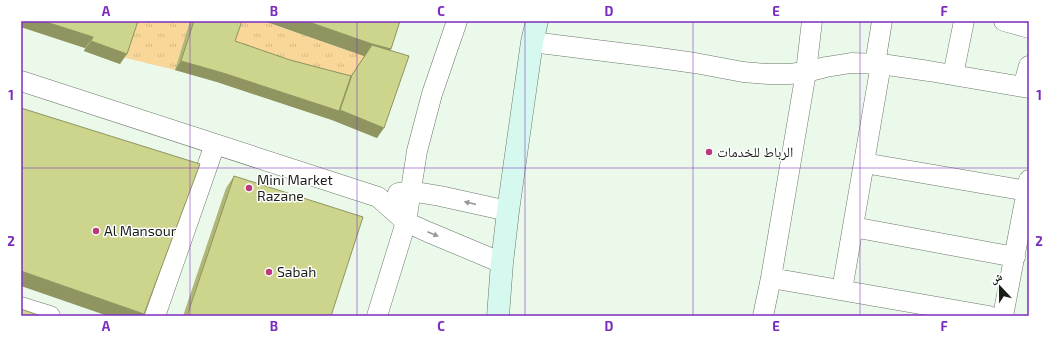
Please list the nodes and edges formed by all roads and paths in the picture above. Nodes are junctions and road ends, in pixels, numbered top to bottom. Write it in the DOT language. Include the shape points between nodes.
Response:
graph roads {
  1 [pos="457,21"];
  2 [pos="812,21"];
  3 [pos="882,21"];
  4 [pos="964,21"];
  5 [pos="1004,21"];
  6 [pos="1029,28"];
  7 [pos="534,31"];
  8 [pos="878,64"];
  9 [pos="1029,66"];
  10 [pos="806,72"];
  11 [pos="953,75"];
  12 [pos="21,81"];
  13 [pos="1026,88"];
  14 [pos="215,144"];
  15 [pos="864,163"];
  16 [pos="1028,185"];
  17 [pos="410,191"];
  18 [pos="378,197"];
  19 [pos="508,211"];
  20 [pos="406,222"];
  21 [pos="853,226"];
  22 [pos="1015,257"];
  23 [pos="502,262"];
  24 [pos="771,278"];
  25 [pos="842,290"];
  26 [pos="21,306"];
  27 [pos="50,316"];
  28 [pos="155,316"];
  29 [pos="377,316"];
  30 [pos="498,316"];
  31 [pos="762,316"];
  32 [pos="989,316"];
  33 [pos="1003,316"];
  1 -- 17 [label="street" via="430,101"];
  2 -- 10 [label="street"];
  3 -- 8 [label="street"];
  4 -- 11 [label="street"];
  5 -- 6 [label="street"];
  7 -- 10 [label="street" via="652,57 743,72"];
  7 -- 19 [label="main road"];
  8 -- 10 [label="street" via="851,63"];
  8 -- 11 [label="street"];
  8 -- 15 [label="street"];
  9 -- 13 [label="street"];
  10 -- 24 [label="street"];
  11 -- 13 [label="street"];
  12 -- 14 [label="street"];
  14 -- 18 [label="street"];
  14 -- 28 [label="street"];
  15 -- 16 [label="street"];
  15 -- 21 [label="street"];
  16 -- 22 [label="street"];
  17 -- 18 [label="street"];
  19 -- 17 [label="street, one-way"];
  17 -- 20 [label="street"];
  18 -- 20 [label="street"];
  19 -- 23 [label="main road"];
  20 -- 23 [label="street, one-way"];
  20 -- 29 [label="street"];
  21 -- 22 [label="street"];
  21 -- 25 [label="street"];
  22 -- 33 [label="street"];
  23 -- 30 [label="main road"];
  24 -- 25 [label="street"];
  24 -- 31 [label="street"];
  25 -- 32 [label="street"];
  26 -- 27 [label="street"];
}
